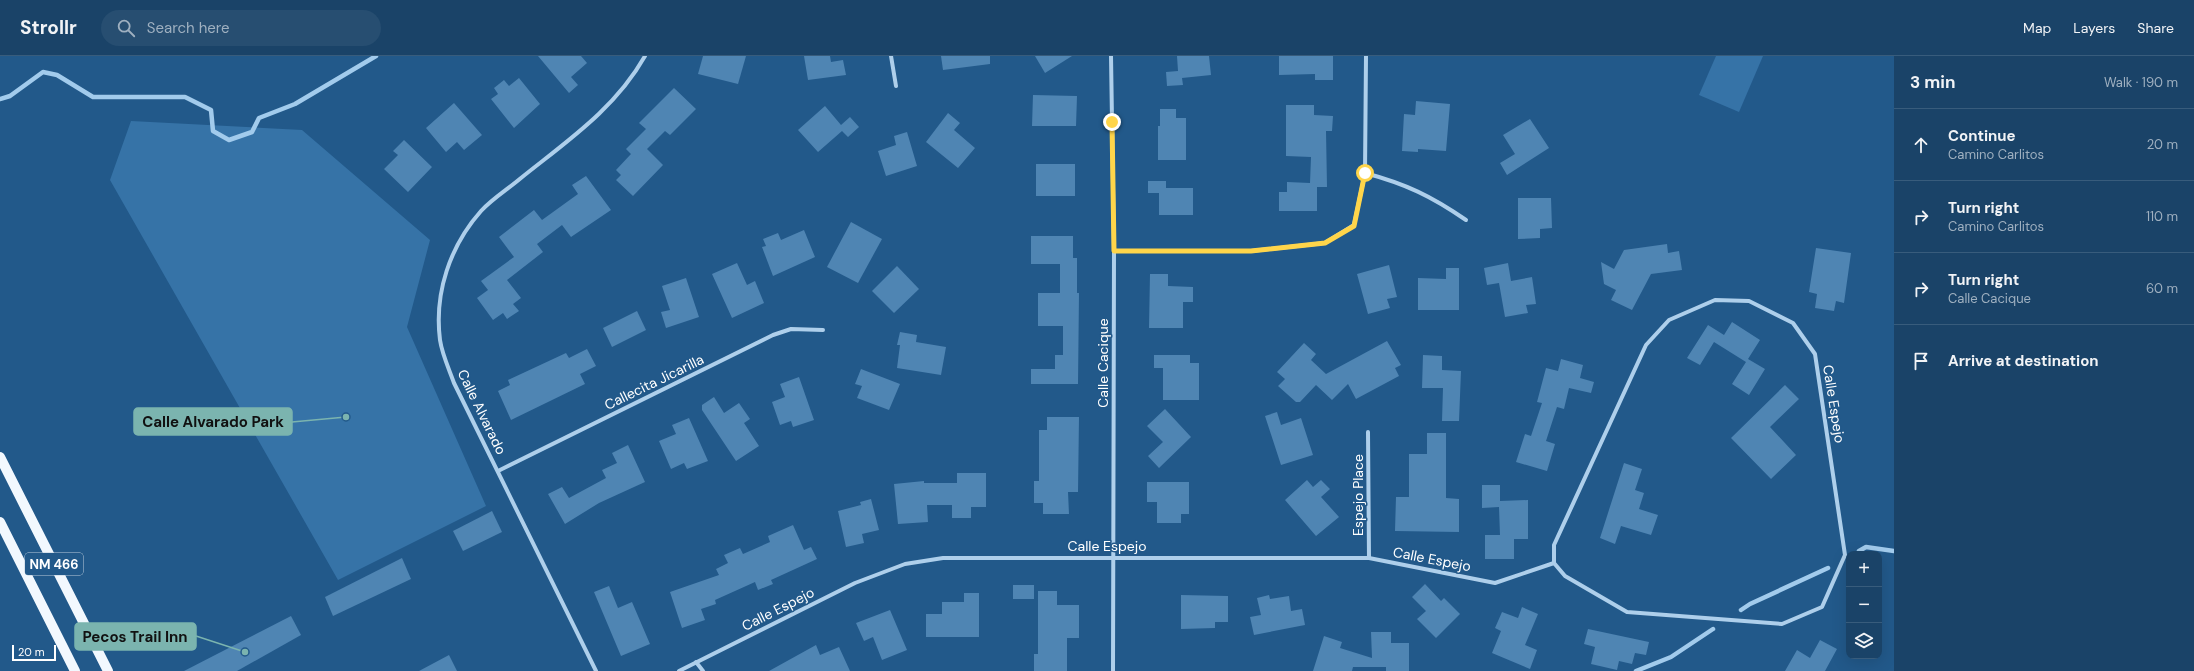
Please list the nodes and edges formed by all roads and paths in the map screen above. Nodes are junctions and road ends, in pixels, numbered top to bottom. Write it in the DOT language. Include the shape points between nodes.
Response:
graph roads {
  1 [pos="645,56"];
  2 [pos="891,56"];
  3 [pos="1111,56"];
  4 [pos="1366,56"];
  5 [pos="896,86"];
  6 [pos="1365,173"];
  7 [pos="1466,220"];
  8 [pos="1114,251"];
  9 [pos="823,330"];
  10 [pos="1368,432"];
  11 [pos="0,457"];
  12 [pos="498,472"];
  13 [pos="0,522"];
  14 [pos="1113,557"];
  15 [pos="1369,558"];
  16 [pos="1554,563"];
  17 [pos="696,662"];
  18 [pos="75,671"];
  19 [pos="108,671"];
  20 [pos="596,671"];
  21 [pos="679,671"];
  22 [pos="703,671"];
  23 [pos="1113,671"];
  1 -- 12 [label="street, Calle Alvarado" via="618,96 593,120 482,210 461,238 447,267 440,303 440,340 454,383"];
  2 -- 5 [label="street"];
  3 -- 8 [label="street, Calle Cacique"];
  4 -- 6 [label="street"];
  6 -- 7 [label="street" via="1399,182 1434,198"];
  6 -- 8 [label="street" via="1354,226 1325,243 1251,251"];
  8 -- 14 [label="street, Calle Cacique"];
  9 -- 12 [label="street, Callecita Jicarilla" via="791,329 772,335"];
  10 -- 15 [label="street, Espejo Place"];
  11 -- 19 [label="main road, NM 466"];
  12 -- 20 [label="street, Calle Alvarado"];
  13 -- 18 [label="main road, NM 466"];
  14 -- 15 [label="street, Calle Espejo"];
  14 -- 17 [label="street, Calle Espejo" via="962,557 905,564 854,583"];
  14 -- 23 [label="street, Calle Cacique"];
  15 -- 16 [label="street, Calle Espejo" via="1495,583"];
  16 -- 16 [label="street, Calle Espejo" via="1554,545 1646,345 1669,320 1715,300 1749,301 1793,324 1815,354 1845,555 1822,607 1782,624 1627,612 1565,576"];
  17 -- 21 [label="street, Calle Espejo"];
  17 -- 22 [label="street"];
}
